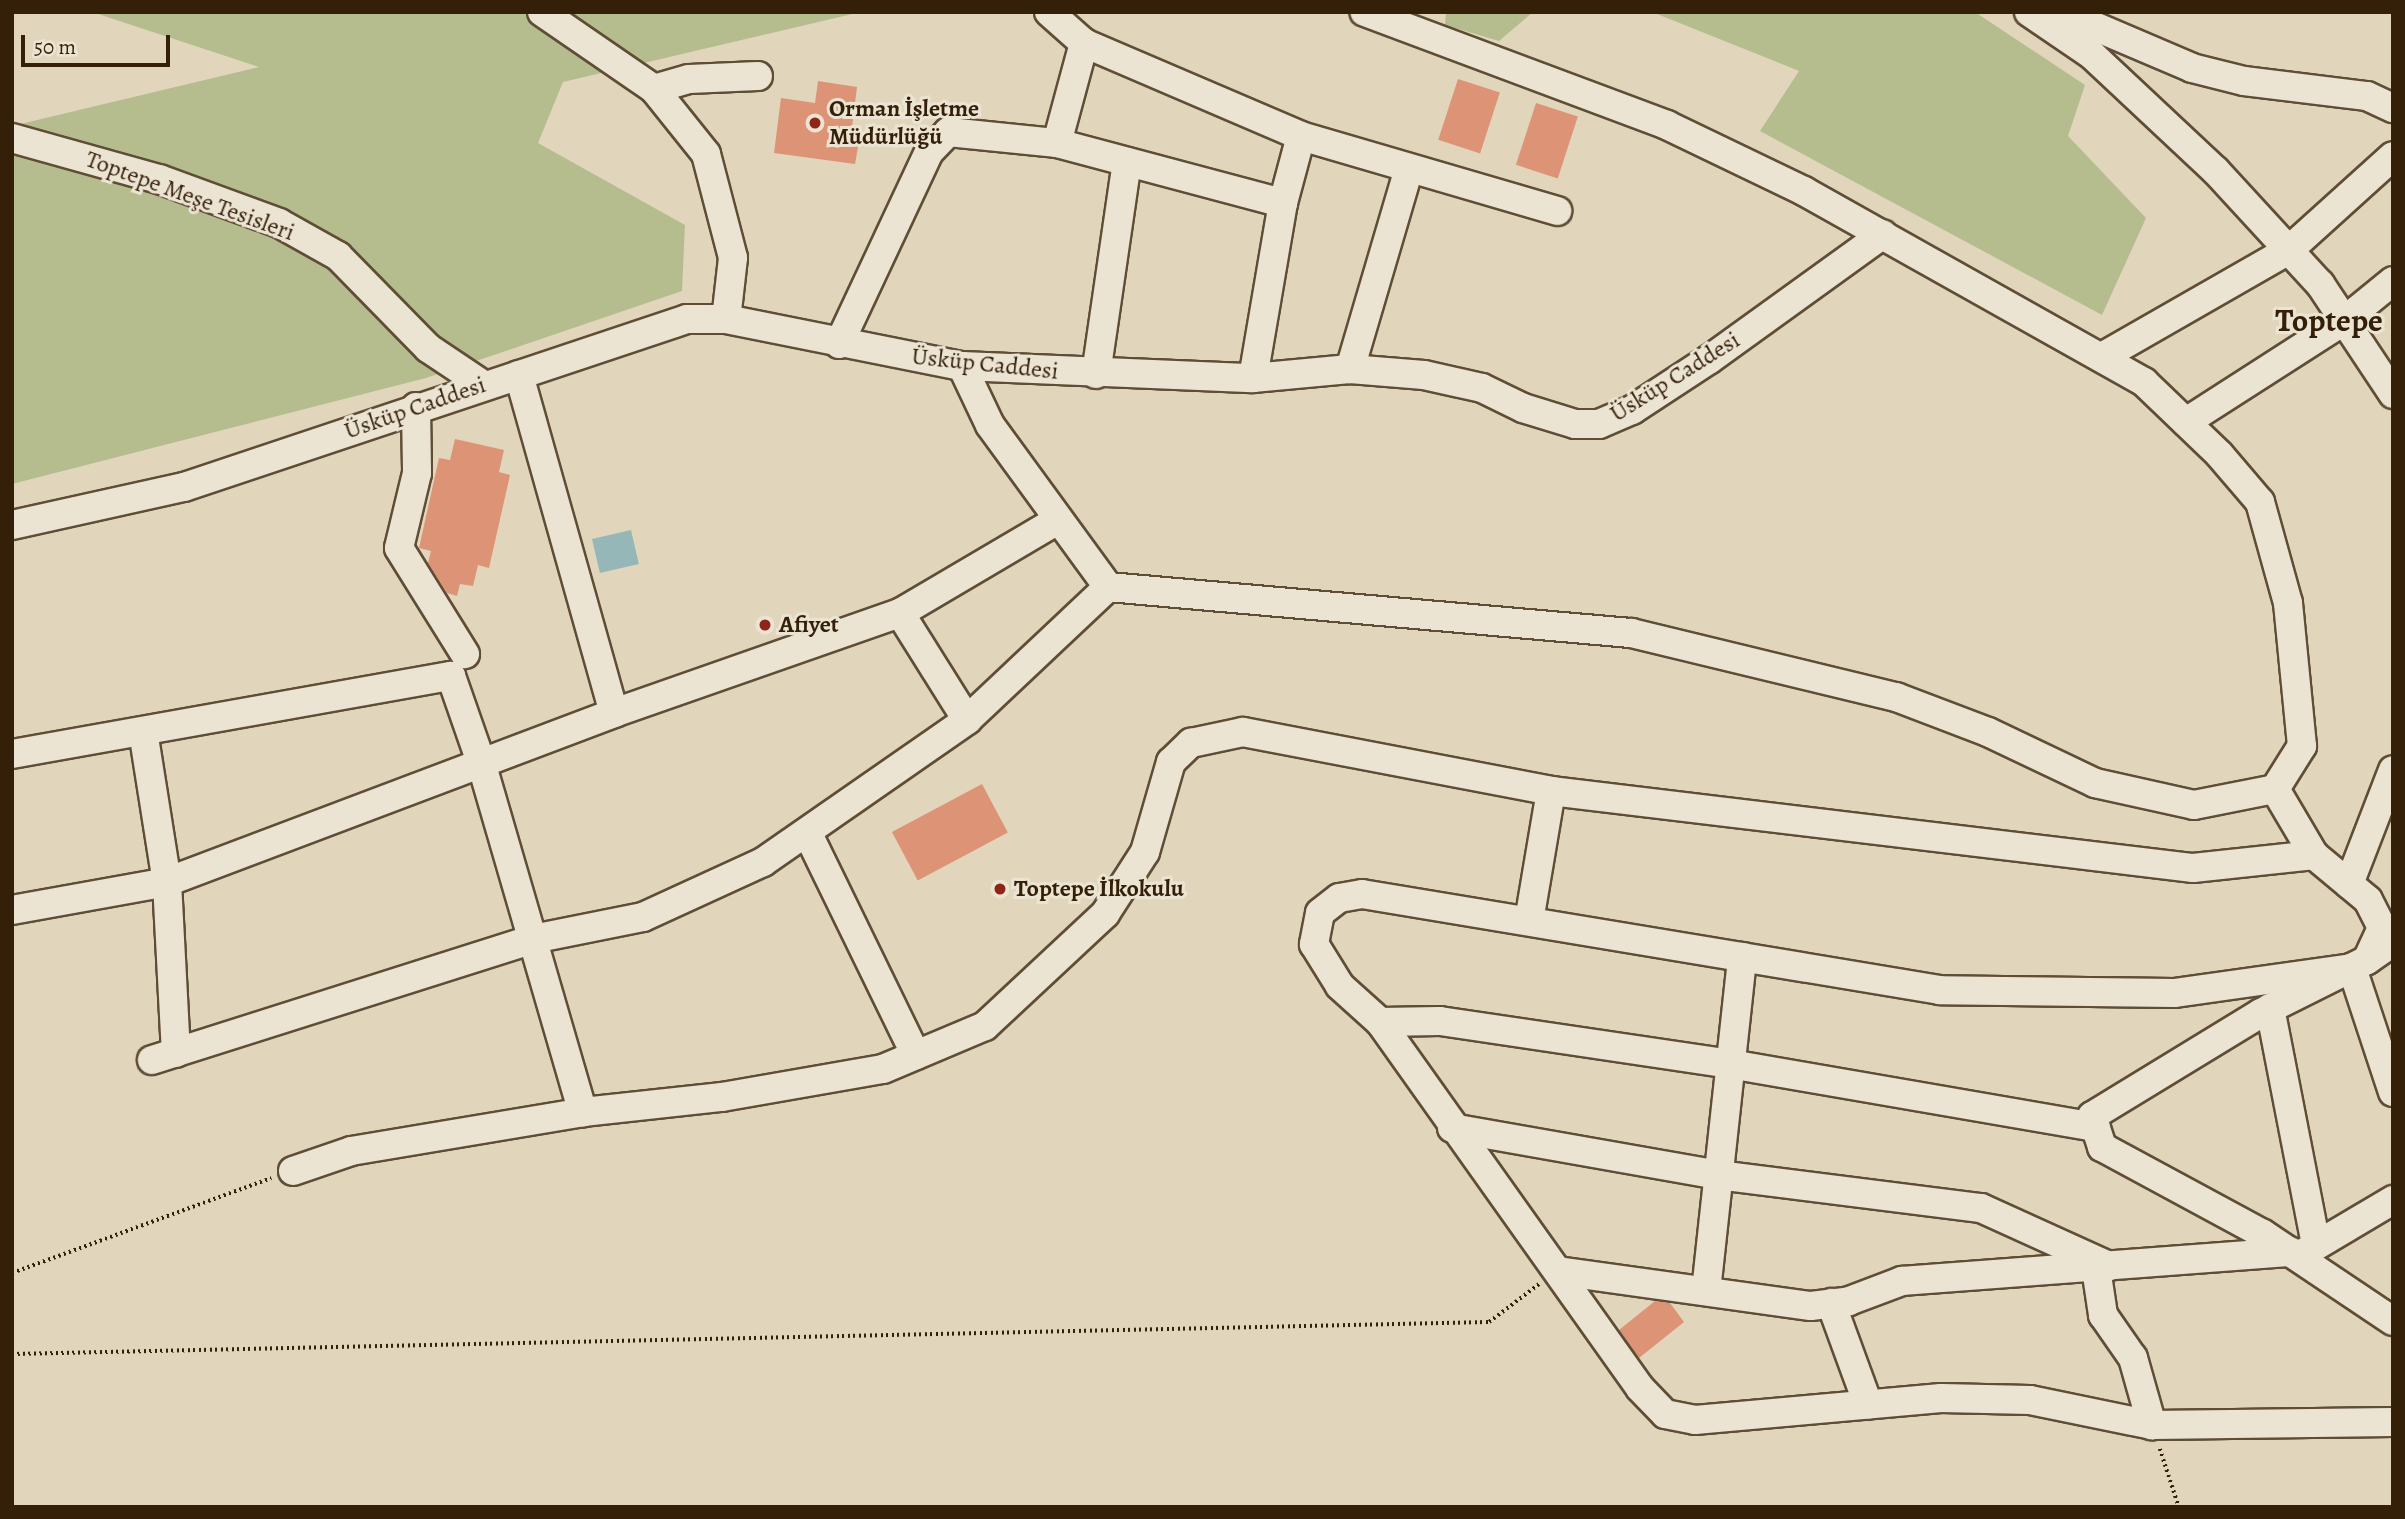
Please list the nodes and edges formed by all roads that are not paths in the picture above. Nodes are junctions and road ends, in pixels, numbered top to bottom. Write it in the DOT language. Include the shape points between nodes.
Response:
graph roads {
  1 [pos="542,12"];
  2 [pos="1049,12"];
  3 [pos="1364,12"];
  4 [pos="2029,12"];
  5 [pos="2061,12"];
  6 [pos="1084,43"];
  7 [pos="758,76"];
  8 [pos="654,89"];
  9 [pos="2393,108"];
  10 [pos="1301,136"];
  11 [pos="12,138"];
  12 [pos="1057,143"];
  13 [pos="2393,156"];
  14 [pos="1126,162"];
  15 [pos="1409,168"];
  16 [pos="1283,203"];
  17 [pos="1557,211"];
  18 [pos="1883,234"];
  19 [pos="2289,250"];
  20 [pos="2393,281"];
  21 [pos="726,320"];
  22 [pos="2345,320"];
  23 [pos="839,344"];
  24 [pos="2102,357"];
  25 [pos="962,366"];
  26 [pos="1350,369"];
  27 [pos="1096,374"];
  28 [pos="519,375"];
  29 [pos="1253,378"];
  30 [pos="482,384"];
  31 [pos="2393,394"];
  32 [pos="416,407"];
  33 [pos="2186,422"];
  34 [pos="1056,520"];
  35 [pos="12,525"];
  36 [pos="1108,587"];
  37 [pos="900,613"];
  38 [pos="465,654"];
  39 [pos="614,713"];
  40 [pos="967,720"];
  41 [pos="143,731"];
  42 [pos="12,754"];
  43 [pos="481,762"];
  44 [pos="2393,770"];
  45 [pos="2275,789"];
  46 [pos="1550,791"];
  47 [pos="808,834"];
  48 [pos="2314,855"];
  49 [pos="167,882"];
  50 [pos="2349,884"];
  51 [pos="12,910"];
  52 [pos="1528,921"];
  53 [pos="533,939"];
  54 [pos="2393,942"];
  55 [pos="1742,957"];
  56 [pos="2359,964"];
  57 [pos="2270,1008"];
  58 [pos="1380,1022"];
  59 [pos="916,1055"];
  60 [pos="1730,1064"];
  61 [pos="2393,1092"];
  62 [pos="583,1112"];
  63 [pos="2096,1127"];
  64 [pos="1452,1128"];
  65 [pos="293,1171"];
  66 [pos="1718,1175"];
  67 [pos="2393,1200"];
  68 [pos="2301,1251"];
  69 [pos="2104,1267"];
  70 [pos="1558,1271"];
  71 [pos="1706,1291"];
  72 [pos="1831,1303"];
  73 [pos="2393,1321"];
  74 [pos="1868,1404"];
  75 [pos="2393,1422"];
  76 [pos="2152,1425"];
  1 -- 8 [label="street"];
  2 -- 6 [label="street"];
  3 -- 18 [label="street" via="1667,125"];
  4 -- 19 [label="street" via="2092,55 2216,171"];
  5 -- 9 [label="street" via="2192,68 2244,81 2367,96"];
  6 -- 10 [label="street"];
  6 -- 12 [label="street"];
  7 -- 8 [label="street" via="689,79"];
  8 -- 21 [label="street" via="706,154 733,258"];
  10 -- 15 [label="street"];
  10 -- 16 [label="street"];
  11 -- 30 [label="street, Toptepe Meşe Tesisleri" via="159,179 279,223 338,257 428,348"];
  12 -- 14 [label="street"];
  12 -- 23 [label="street" via="948,132 929,152"];
  13 -- 19 [label="street"];
  14 -- 16 [label="street"];
  14 -- 27 [label="street"];
  15 -- 17 [label="street"];
  15 -- 26 [label="street"];
  16 -- 29 [label="street"];
  18 -- 24 [label="street"];
  18 -- 26 [label="street, Üsküp Caddesi" via="1710,359 1632,410 1599,424 1575,424 1482,388 1424,375"];
  19 -- 22 [label="street"];
  19 -- 24 [label="street"];
  20 -- 22 [label="street"];
  21 -- 23 [label="street, Üsküp Caddesi"];
  21 -- 28 [label="street, Üsküp Caddesi" via="687,319"];
  22 -- 31 [label="street"];
  22 -- 33 [label="street"];
  23 -- 25 [label="street, Üsküp Caddesi"];
  24 -- 33 [label="street" via="2144,382"];
  25 -- 27 [label="street, Üsküp Caddesi"];
  25 -- 34 [label="street" via="990,425"];
  26 -- 29 [label="street, Üsküp Caddesi"];
  27 -- 29 [label="street, Üsküp Caddesi"];
  28 -- 30 [label="street, Üsküp Caddesi"];
  28 -- 39 [label="street"];
  30 -- 32 [label="street, Üsküp Caddesi"];
  32 -- 35 [label="street, Üsküp Caddesi" via="184,487"];
  32 -- 38 [label="street" via="417,473 399,548"];
  33 -- 45 [label="street" via="2260,502 2288,603 2302,746"];
  34 -- 36 [label="street"];
  34 -- 37 [label="street"];
  36 -- 40 [label="street"];
  36 -- 45 [label="street" via="1631,633 1896,696 1988,732 2095,783 2194,805"];
  37 -- 39 [label="street"];
  37 -- 40 [label="street"];
  39 -- 43 [label="street"];
  40 -- 47 [label="street"];
  41 -- 42 [label="street"];
  41 -- 43 [label="street" via="451,676"];
  41 -- 49 [label="street"];
  43 -- 49 [label="street"];
  43 -- 53 [label="street"];
  44 -- 50 [label="street"];
  45 -- 48 [label="street"];
  46 -- 48 [label="street" via="2193,868"];
  46 -- 52 [label="street"];
  46 -- 59 [label="street" via="1243,732 1191,743 1171,762 1145,852 1105,914 985,1026"];
  47 -- 53 [label="street" via="763,862 643,917"];
  47 -- 59 [label="street"];
  48 -- 50 [label="street"];
  49 -- 51 [label="street"];
  49 -- 53 [label="street" via="164,1056"];
  50 -- 56 [label="street" via="2368,900 2382,928"];
  52 -- 55 [label="street"];
  52 -- 58 [label="street" via="1362,894 1339,898 1320,913 1314,944 1340,986"];
  53 -- 62 [label="street"];
  54 -- 56 [label="street"];
  55 -- 56 [label="street" via="1940,990 2174,993"];
  55 -- 60 [label="street"];
  56 -- 57 [label="street"];
  56 -- 61 [label="street"];
  57 -- 63 [label="street" via="2102,1109 2092,1116"];
  57 -- 68 [label="street"];
  58 -- 60 [label="street" via="1440,1021"];
  58 -- 64 [label="street"];
  59 -- 62 [label="street" via="883,1069 735,1095"];
  60 -- 63 [label="street"];
  60 -- 66 [label="street"];
  62 -- 65 [label="street" via="351,1152"];
  63 -- 68 [label="street" via="2102,1147"];
  64 -- 66 [label="street"];
  64 -- 70 [label="street"];
  66 -- 69 [label="street" via="1981,1208"];
  66 -- 71 [label="street"];
  67 -- 68 [label="street"];
  68 -- 69 [label="street"];
  68 -- 73 [label="street"];
  69 -- 72 [label="street" via="1902,1281"];
  69 -- 76 [label="street" via="2103,1315 2133,1358"];
  70 -- 71 [label="street"];
  70 -- 74 [label="street" via="1640,1388 1665,1414 1695,1420"];
  71 -- 72 [label="street" via="1811,1306"];
  72 -- 74 [label="street"];
  74 -- 76 [label="street" via="1941,1398 2030,1400"];
  75 -- 76 [label="street"];
}
